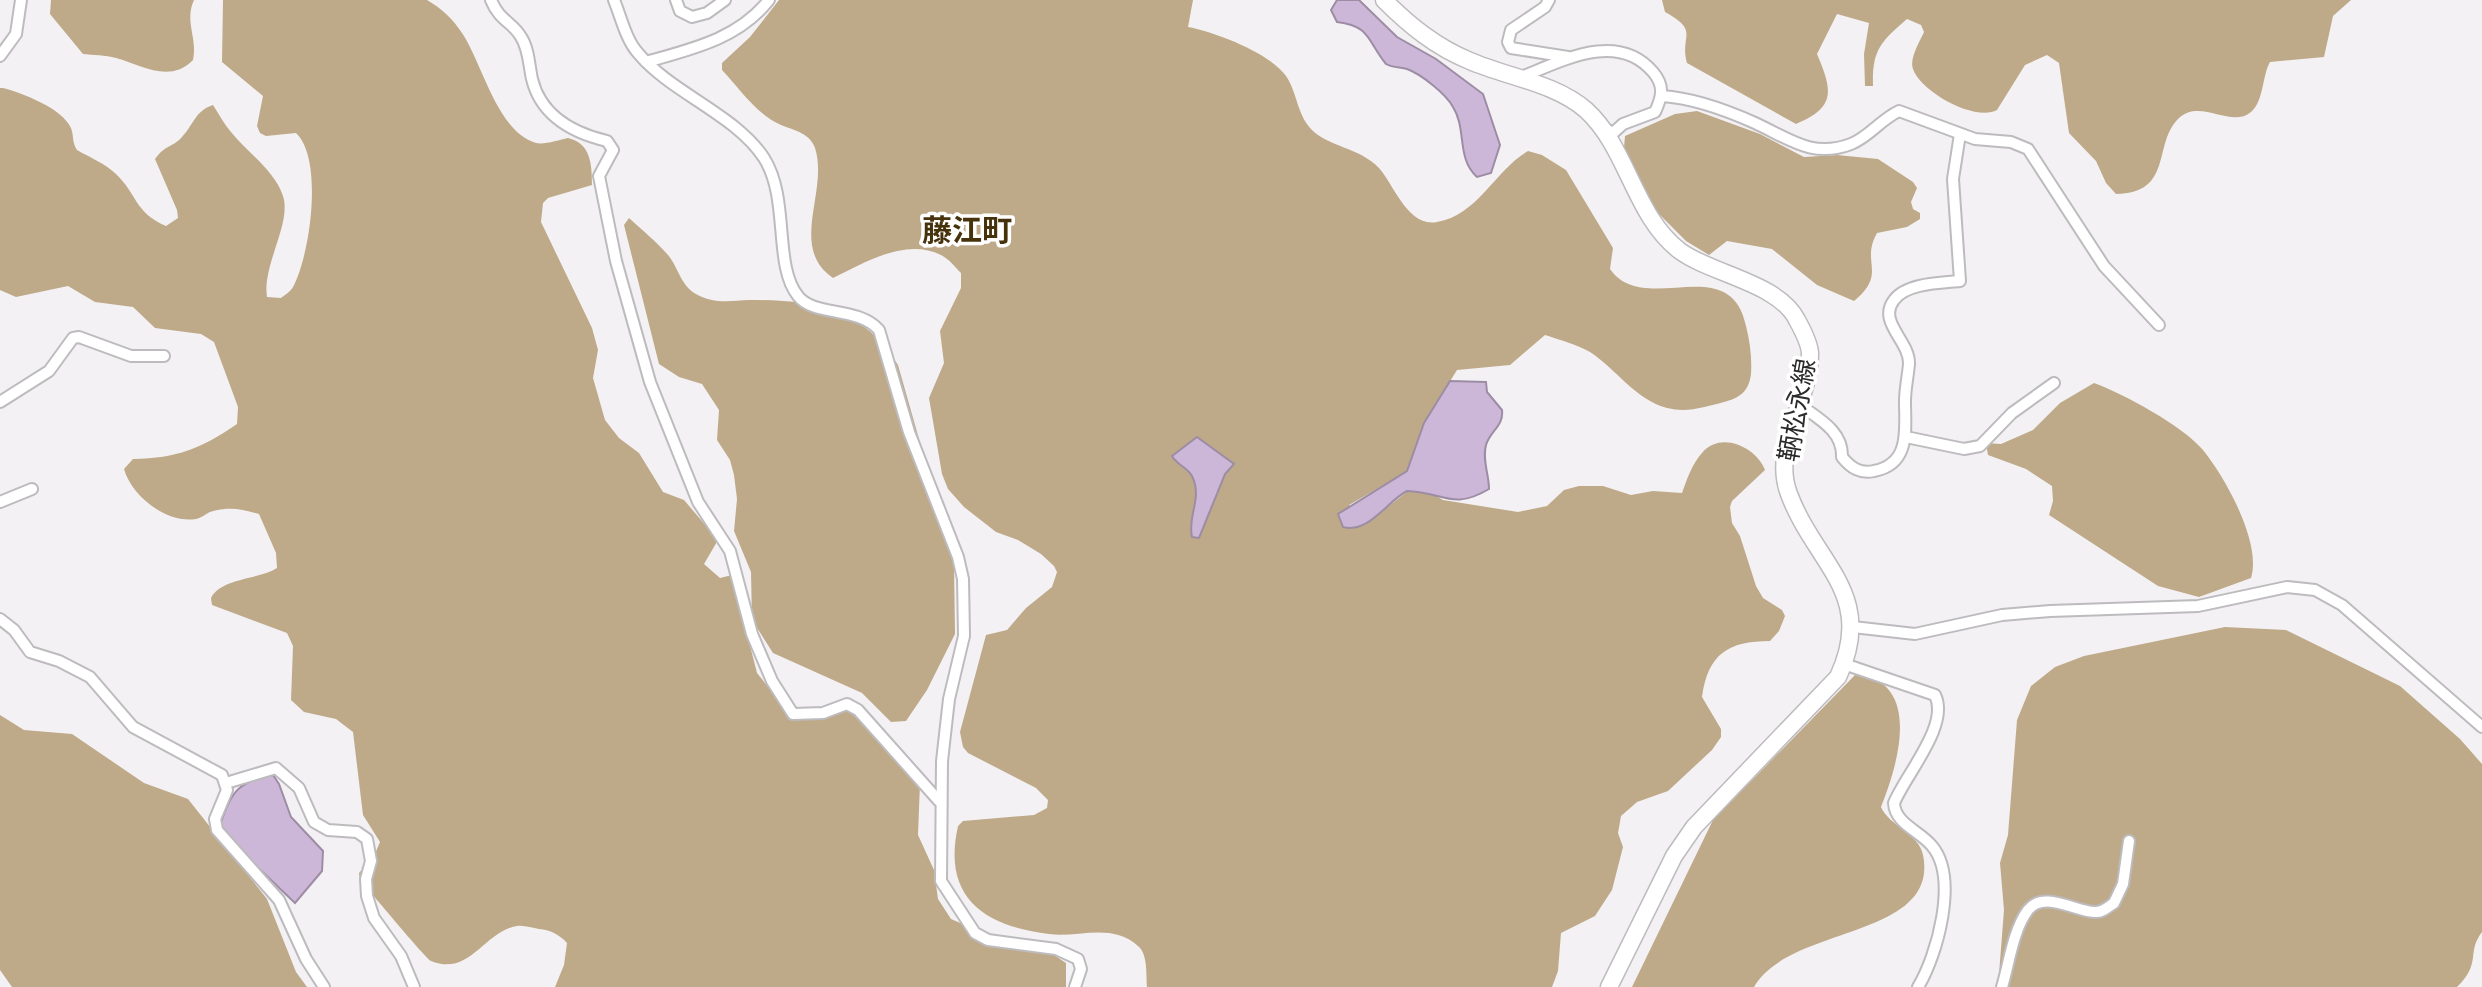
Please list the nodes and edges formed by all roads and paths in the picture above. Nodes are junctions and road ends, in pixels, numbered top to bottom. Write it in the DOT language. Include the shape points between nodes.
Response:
graph roads {
  1 [pos="21,0"];
  2 [pos="491,0"];
  3 [pos="614,0"];
  4 [pos="676,0"];
  5 [pos="725,0"];
  6 [pos="769,0"];
  7 [pos="1384,0"];
  8 [pos="1545,2"];
  9 [pos="0,56"];
  10 [pos="1571,58"];
  11 [pos="646,62"];
  12 [pos="1519,78"];
  13 [pos="1662,96"];
  14 [pos="1602,127"];
  15 [pos="1959,134"];
  16 [pos="2159,325"];
  17 [pos="164,356"];
  18 [pos="2054,383"];
  19 [pos="0,402"];
  20 [pos="1800,405"];
  21 [pos="1906,437"];
  22 [pos="32,489"];
  23 [pos="0,502"];
  24 [pos="0,619"];
  25 [pos="1853,627"];
  26 [pos="1844,664"];
  27 [pos="2482,727"];
  28 [pos="226,783"];
  29 [pos="939,801"];
  30 [pos="2129,841"];
  31 [pos="324,987"];
  32 [pos="414,987"];
  33 [pos="1075,987"];
  34 [pos="1608,987"];
  35 [pos="1917,987"];
  36 [pos="2002,987"];
  1 -- 9 [label="street" via="16,34"];
  2 -- 29 [label="street" via="503,21 521,35 533,83 544,104 565,127 611,145 613,150 599,176 616,261 650,382 698,502 730,551 752,634 783,702 793,714 803,716 847,704 858,710"];
  3 -- 11 [label="street" via="636,52"];
  4 -- 5 [label="street" via="680,11 692,17"];
  6 -- 11 [label="street" via="730,34"];
  7 -- 12 [label="main road, 鞆松永線" via="1420,35 1469,61"];
  8 -- 10 [label="street" via="1511,30 1508,42 1511,47"];
  10 -- 12 [label="street"];
  10 -- 13 [label="street" via="1621,50 1641,59 1656,76"];
  11 -- 29 [label="street" via="729,123 763,156 778,189 788,273 799,299 873,322 879,330 909,432 963,579 964,636 949,699"];
  12 -- 14 [label="main road, 鞆松永線" via="1563,95"];
  13 -- 14 [label="street" via="1655,112 1623,124 1613,134"];
  13 -- 15 [label="street" via="1682,97 1729,112 1805,149 1822,150 1863,139 1884,118 1899,111"];
  14 -- 20 [label="main road, 鞆松永線" via="1657,225 1680,250 1770,294 1796,317 1810,353"];
  15 -- 16 [label="street" via="2028,149 2104,266"];
  15 -- 21 [label="street" via="1954,178 1960,281 1900,295 1889,315 1907,348"];
  17 -- 19 [label="street" via="131,356 73,338 49,371"];
  18 -- 21 [label="street" via="2012,413 1980,446 1964,449"];
  20 -- 21 [label="street" via="1837,436 1842,457 1850,467 1864,473 1895,462"];
  20 -- 25 [label="main road, 鞆松永線" via="1786,460 1788,493 1844,590"];
  22 -- 23 [label="street"];
  24 -- 28 [label="street" via="30,652 90,677 133,727 222,775"];
  25 -- 26 [label="main road, 鞆松永線"];
  25 -- 27 [label="street" via="1915,634 2002,615 2198,606 2287,587 2315,590 2342,605"];
  26 -- 34 [label="main road, 鞆松永線" via="1838,677 1693,827"];
  26 -- 35 [label="street" via="1935,695 1940,709 1933,734 1894,803 1897,817 1931,844 1944,872 1936,947 1930,968"];
  28 -- 31 [label="street" via="215,819 217,830 279,900"];
  28 -- 32 [label="street" via="276,768 299,788 314,822 328,830 357,832 367,839 371,861 367,896 374,918 401,956"];
  29 -- 33 [label="street" via="942,881 969,926 988,940 1071,953 1081,968"];
  30 -- 36 [label="street" via="2123,884 2114,904 2094,912 2039,902 2029,908"];
}
